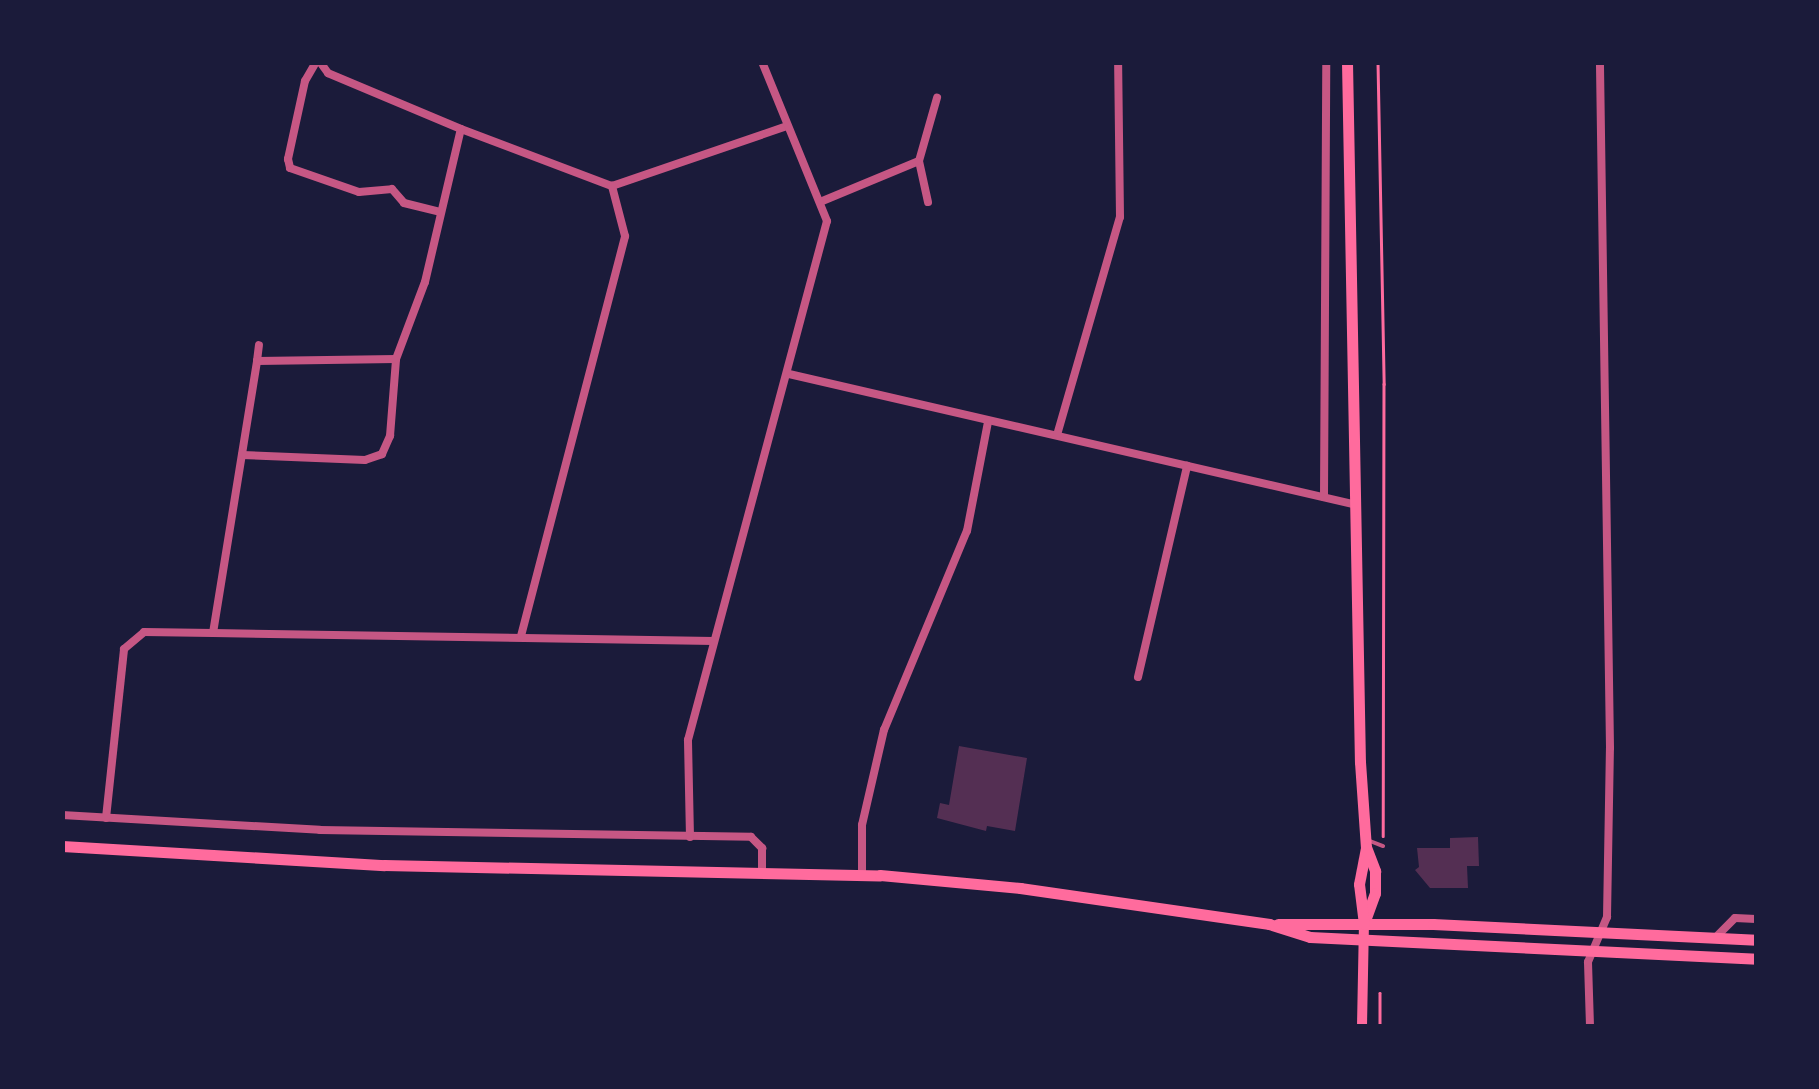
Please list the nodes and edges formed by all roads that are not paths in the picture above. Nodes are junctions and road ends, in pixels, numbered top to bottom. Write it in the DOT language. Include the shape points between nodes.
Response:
graph roads {
  1 [pos="318,62"];
  2 [pos="762,62"];
  3 [pos="1118,62"];
  4 [pos="1326,62"];
  5 [pos="1347,62"];
  6 [pos="1600,62"];
  7 [pos="938,98"];
  8 [pos="787,126"];
  9 [pos="461,129"];
  10 [pos="919,161"];
  11 [pos="612,186"];
  12 [pos="820,202"];
  13 [pos="928,202"];
  14 [pos="439,212"];
  15 [pos="259,345"];
  16 [pos="396,359"];
  17 [pos="257,361"];
  18 [pos="789,374"];
  19 [pos="988,422"];
  20 [pos="1057,435"];
  21 [pos="242,455"];
  22 [pos="1187,466"];
  23 [pos="1324,497"];
  24 [pos="1353,504"];
  25 [pos="213,633"];
  26 [pos="520,636"];
  27 [pos="714,641"];
  28 [pos="1138,677"];
  29 [pos="62,815"];
  30 [pos="106,818"];
  31 [pos="690,837"];
  32 [pos="1366,843"];
  33 [pos="62,846"];
  34 [pos="1383,846"];
  35 [pos="762,872"];
  36 [pos="862,874"];
  37 [pos="1756,918"];
  38 [pos="1269,924"];
  39 [pos="1364,924"];
  40 [pos="1601,932"];
  41 [pos="1715,938"];
  42 [pos="1756,940"];
  43 [pos="1363,941"];
  44 [pos="1592,950"];
  45 [pos="1756,959"];
  46 [pos="1362,1026"];
  47 [pos="1590,1026"];
  1 -- 9 [label="street" via="328,73"];
  1 -- 14 [label="street" via="305,81 290,168 358,192 385,187 404,204"];
  2 -- 8 [label="street"];
  3 -- 20 [label="street" via="1120,217"];
  4 -- 23 [label="street"];
  5 -- 24 [label="main road"];
  6 -- 40 [label="street" via="1610,748 1607,917"];
  7 -- 10 [label="street"];
  8 -- 11 [label="street"];
  8 -- 12 [label="street"];
  9 -- 11 [label="street"];
  9 -- 14 [label="street"];
  10 -- 12 [label="street"];
  10 -- 13 [label="street"];
  11 -- 26 [label="street" via="625,236"];
  12 -- 18 [label="street" via="828,222"];
  14 -- 16 [label="street" via="425,282"];
  15 -- 17 [label="street"];
  16 -- 17 [label="street"];
  16 -- 21 [label="street" via="390,436 382,454 366,460"];
  17 -- 21 [label="street"];
  18 -- 19 [label="street"];
  18 -- 27 [label="street"];
  19 -- 20 [label="street"];
  19 -- 36 [label="street" via="967,531 884,730 862,825"];
  20 -- 22 [label="street"];
  21 -- 25 [label="street"];
  22 -- 23 [label="street"];
  22 -- 28 [label="street"];
  23 -- 24 [label="street"];
  24 -- 32 [label="main road"];
  25 -- 26 [label="street"];
  25 -- 30 [label="street" via="144,632 124,649"];
  26 -- 27 [label="street"];
  27 -- 31 [label="street" via="688,740"];
  29 -- 30 [label="street"];
  30 -- 31 [label="street" via="320,830"];
  31 -- 35 [label="street" via="751,837 762,848"];
  32 -- 34 [label="lane"];
  32 -- 39 [label="main road" via="1376,893"];
  33 -- 35 [label="main road" via="384,865"];
  35 -- 36 [label="main road"];
  36 -- 38 [label="main road" via="1020,888"];
  37 -- 41 [label="street" via="1735,918"];
  38 -- 39 [label="main road"];
  38 -- 43 [label="main road" via="1310,937"];
  39 -- 40 [label="main road"];
  39 -- 43 [label="main road"];
  40 -- 41 [label="main road"];
  40 -- 44 [label="street"];
  41 -- 42 [label="main road"];
  43 -- 44 [label="main road"];
  43 -- 46 [label="main road"];
  44 -- 45 [label="main road"];
  44 -- 47 [label="street"];
}
